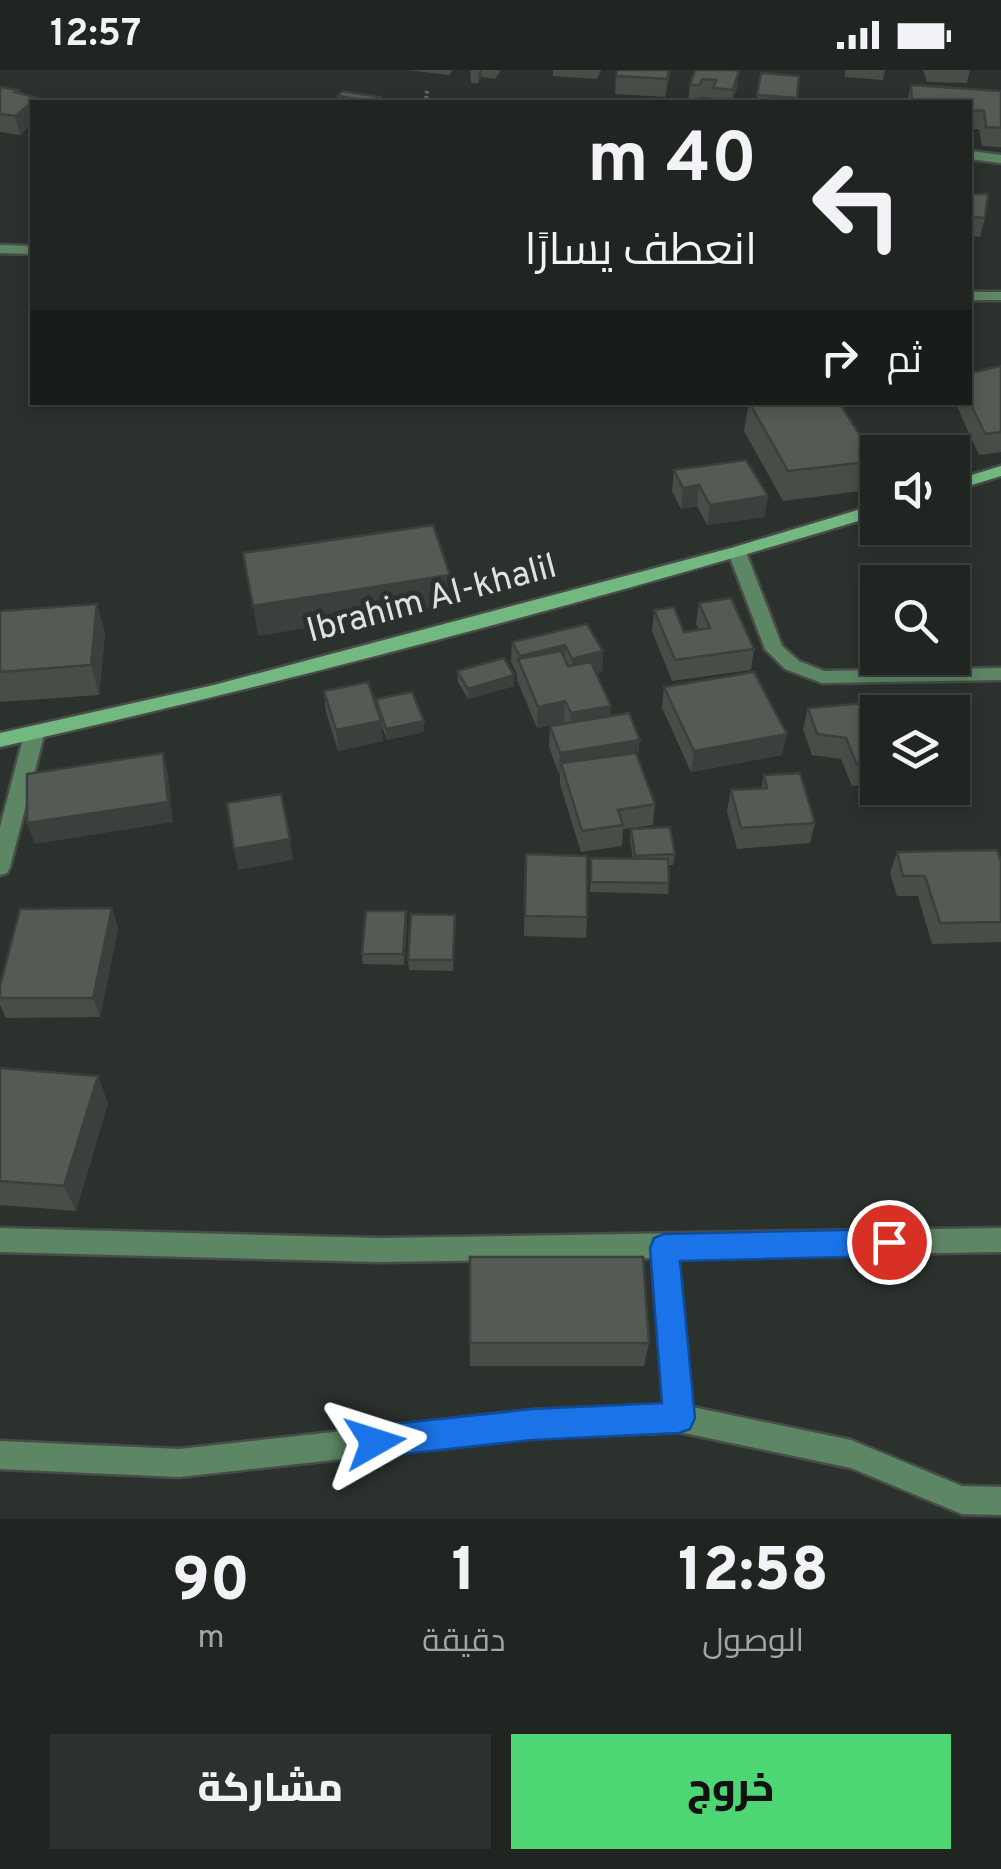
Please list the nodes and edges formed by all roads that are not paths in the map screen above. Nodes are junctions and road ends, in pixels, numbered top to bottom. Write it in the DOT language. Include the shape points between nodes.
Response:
graph roads {
  1 [pos="972,155"];
  2 [pos="1001,159"];
  3 [pos="0,249"];
  4 [pos="30,250"];
  5 [pos="972,296"];
  6 [pos="1001,296"];
  7 [pos="1001,472"];
  8 [pos="970,481"];
  9 [pos="860,515"];
  10 [pos="737,552"];
  11 [pos="1001,674"];
  12 [pos="34,735"];
  13 [pos="0,740"];
  14 [pos="0,867"];
  15 [pos="0,1240"];
  16 [pos="1001,1240"];
  17 [pos="664,1248"];
  18 [pos="679,1418"];
  19 [pos="0,1455"];
  20 [pos="1001,1501"];
  1 -- 2 [label="street"];
  3 -- 4 [label="street"];
  5 -- 6 [label="street"];
  7 -- 8 [label="street"];
  9 -- 10 [label="street, Ibrahim Al-khalil"];
  10 -- 11 [label="street" via="774,649 792,665 822,677"];
  10 -- 12 [label="street, Ibrahim Al-khalil"];
  12 -- 13 [label="street, Ibrahim Al-khalil"];
  12 -- 14 [label="street"];
  15 -- 17 [label="street" via="379,1250"];
  16 -- 17 [label="street"];
  17 -- 18 [label="street"];
  18 -- 19 [label="street" via="532,1424 178,1463"];
  18 -- 20 [label="street" via="851,1454 962,1500"];
}
